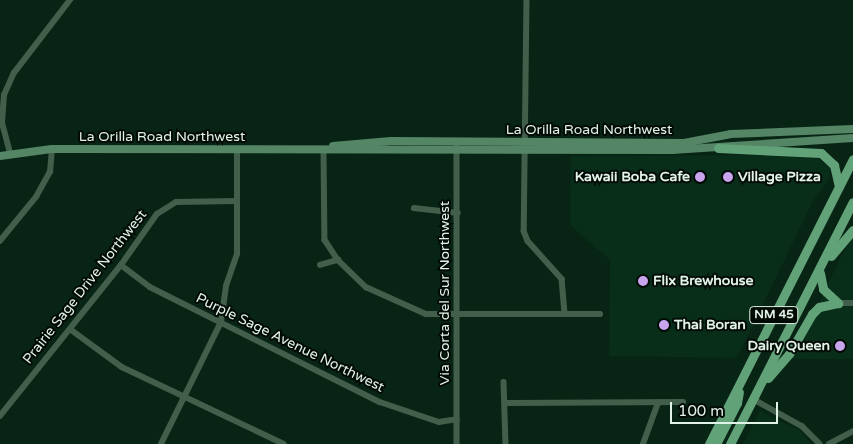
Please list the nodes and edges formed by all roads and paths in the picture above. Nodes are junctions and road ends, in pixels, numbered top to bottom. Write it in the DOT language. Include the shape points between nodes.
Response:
graph roads {
  1 [pos="70,0"];
  2 [pos="527,0"];
  3 [pos="853,129"];
  4 [pos="853,138"];
  5 [pos="457,146"];
  6 [pos="525,146"];
  7 [pos="718,148"];
  8 [pos="52,149"];
  9 [pos="237,149"];
  10 [pos="324,150"];
  11 [pos="10,153"];
  12 [pos="0,156"];
  13 [pos="853,159"];
  14 [pos="839,186"];
  15 [pos="236,201"];
  16 [pos="853,202"];
  17 [pos="414,208"];
  18 [pos="458,213"];
  19 [pos="853,230"];
  20 [pos="0,241"];
  21 [pos="338,260"];
  22 [pos="121,264"];
  23 [pos="320,265"];
  24 [pos="822,268"];
  25 [pos="838,303"];
  26 [pos="853,303"];
  27 [pos="565,314"];
  28 [pos="600,314"];
  29 [pos="457,316"];
  30 [pos="221,322"];
  31 [pos="70,329"];
  32 [pos="504,382"];
  33 [pos="741,382"];
  34 [pos="758,390"];
  35 [pos="187,396"];
  36 [pos="753,399"];
  37 [pos="658,402"];
  38 [pos="683,402"];
  39 [pos="507,404"];
  40 [pos="0,416"];
  41 [pos="457,419"];
  42 [pos="853,431"];
  43 [pos="161,444"];
  44 [pos="284,444"];
  45 [pos="457,444"];
  46 [pos="506,444"];
  47 [pos="643,444"];
  48 [pos="709,444"];
  49 [pos="716,444"];
  50 [pos="730,444"];
  51 [pos="820,444"];
  52 [pos="830,444"];
  1 -- 11 [label="street" via="14,73 4,95 2,122"];
  2 -- 6 [label="street"];
  3 -- 6 [label="street, La Orilla Road Northwest" via="731,134 684,143"];
  4 -- 7 [label="street, La Orilla Road Northwest" via="744,143"];
  5 -- 6 [label="street, La Orilla Road Northwest"];
  5 -- 10 [label="street, La Orilla Road Northwest"];
  5 -- 18 [label="street, Via Corta del Sur Northwest"];
  6 -- 7 [label="street, La Orilla Road Northwest"];
  6 -- 27 [label="street" via="524,231 528,241 562,279"];
  7 -- 14 [label="main road" via="821,153 834,165"];
  8 -- 9 [label="street, La Orilla Road Northwest"];
  8 -- 11 [label="street, La Orilla Road Northwest"];
  8 -- 20 [label="street" via="50,172 36,197"];
  9 -- 10 [label="street, La Orilla Road Northwest"];
  9 -- 15 [label="street"];
  10 -- 21 [label="street" via="325,240"];
  11 -- 12 [label="street, La Orilla Road Northwest"];
  13 -- 14 [label="main road, NM 45"];
  14 -- 33 [label="main road, NM 45"];
  15 -- 22 [label="street, Prairie Sage Drive Northwest" via="176,202 157,214"];
  15 -- 30 [label="street" via="237,254 226,286"];
  16 -- 24 [label="main road, NM 45"];
  17 -- 18 [label="street"];
  18 -- 29 [label="street, Via Corta del Sur Northwest"];
  19 -- 24 [label="main road"];
  21 -- 23 [label="street"];
  21 -- 29 [label="street" via="366,287 426,314"];
  22 -- 30 [label="street, Purple Sage Avenue Northwest" via="150,287"];
  22 -- 31 [label="street, Prairie Sage Drive Northwest"];
  24 -- 25 [label="main road" via="823,289"];
  24 -- 34 [label="main road, NM 45"];
  25 -- 26 [label="street"];
  25 -- 34 [label="main road" via="819,307 812,314 789,354"];
  27 -- 28 [label="street"];
  27 -- 29 [label="street"];
  29 -- 41 [label="street, Via Corta del Sur Northwest"];
  30 -- 35 [label="street"];
  30 -- 41 [label="street, Purple Sage Avenue Northwest" via="380,402 440,422"];
  31 -- 35 [label="street" via="122,367"];
  31 -- 40 [label="street, Prairie Sage Drive Northwest"];
  32 -- 39 [label="street"];
  33 -- 48 [label="main road, NM 45"];
  33 -- 49 [label="main road" via="737,403"];
  34 -- 36 [label="main road, NM 45"];
  35 -- 43 [label="street"];
  35 -- 44 [label="street"];
  36 -- 50 [label="main road, NM 45"];
  36 -- 51 [label="street" via="802,426"];
  37 -- 38 [label="street"];
  37 -- 39 [label="street"];
  37 -- 47 [label="street"];
  39 -- 46 [label="street"];
  41 -- 45 [label="street, Via Corta del Sur Northwest"];
  42 -- 52 [label="street"];
}
